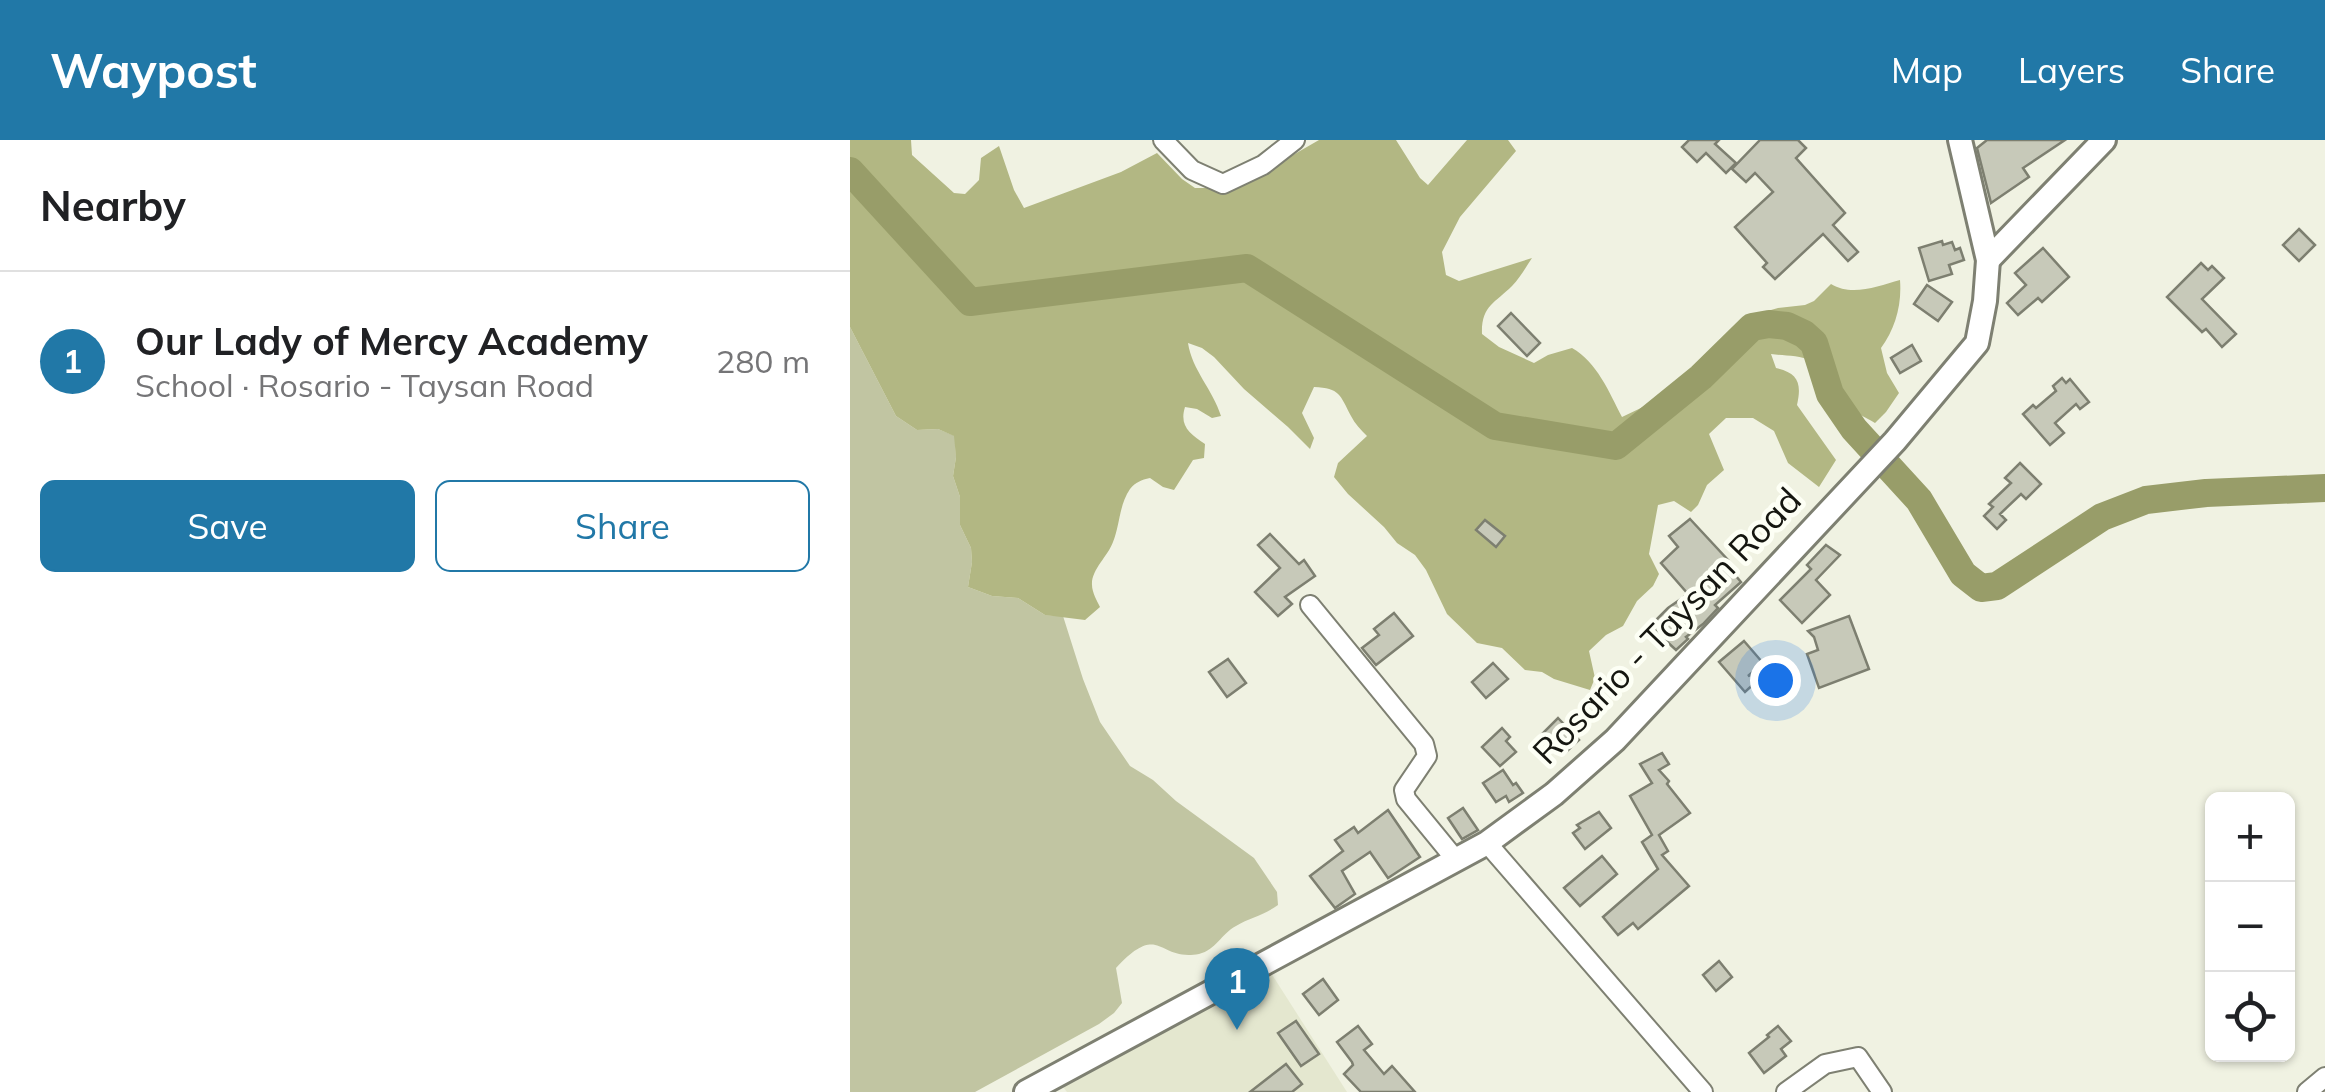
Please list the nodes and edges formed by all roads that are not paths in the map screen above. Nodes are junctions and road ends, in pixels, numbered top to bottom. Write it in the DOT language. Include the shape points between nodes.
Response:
graph roads {
  1 [pos="1163,140"];
  2 [pos="1295,140"];
  3 [pos="1960,140"];
  4 [pos="2104,140"];
  5 [pos="1988,260"];
  6 [pos="1310,605"];
  7 [pos="1487,843"];
  8 [pos="1456,860"];
  9 [pos="2325,1077"];
  10 [pos="1026,1092"];
  11 [pos="1703,1092"];
  12 [pos="1786,1092"];
  13 [pos="1882,1092"];
  14 [pos="2307,1092"];
  1 -- 2 [label="street" via="1192,170 1223,184"];
  3 -- 5 [label="main road, Rosario - Taysan Road"];
  4 -- 5 [label="main road"];
  5 -- 7 [label="main road, Rosario - Taysan Road" via="1977,343 1895,441 1615,740"];
  6 -- 8 [label="street" via="1424,744 1426,756 1404,790 1406,799"];
  7 -- 8 [label="main road, Rosario - Taysan Road"];
  7 -- 11 [label="street"];
  8 -- 10 [label="main road, Rosario - Taysan Road"];
  9 -- 14 [label="street"];
  12 -- 13 [label="street" via="1825,1064 1858,1058"];
}
